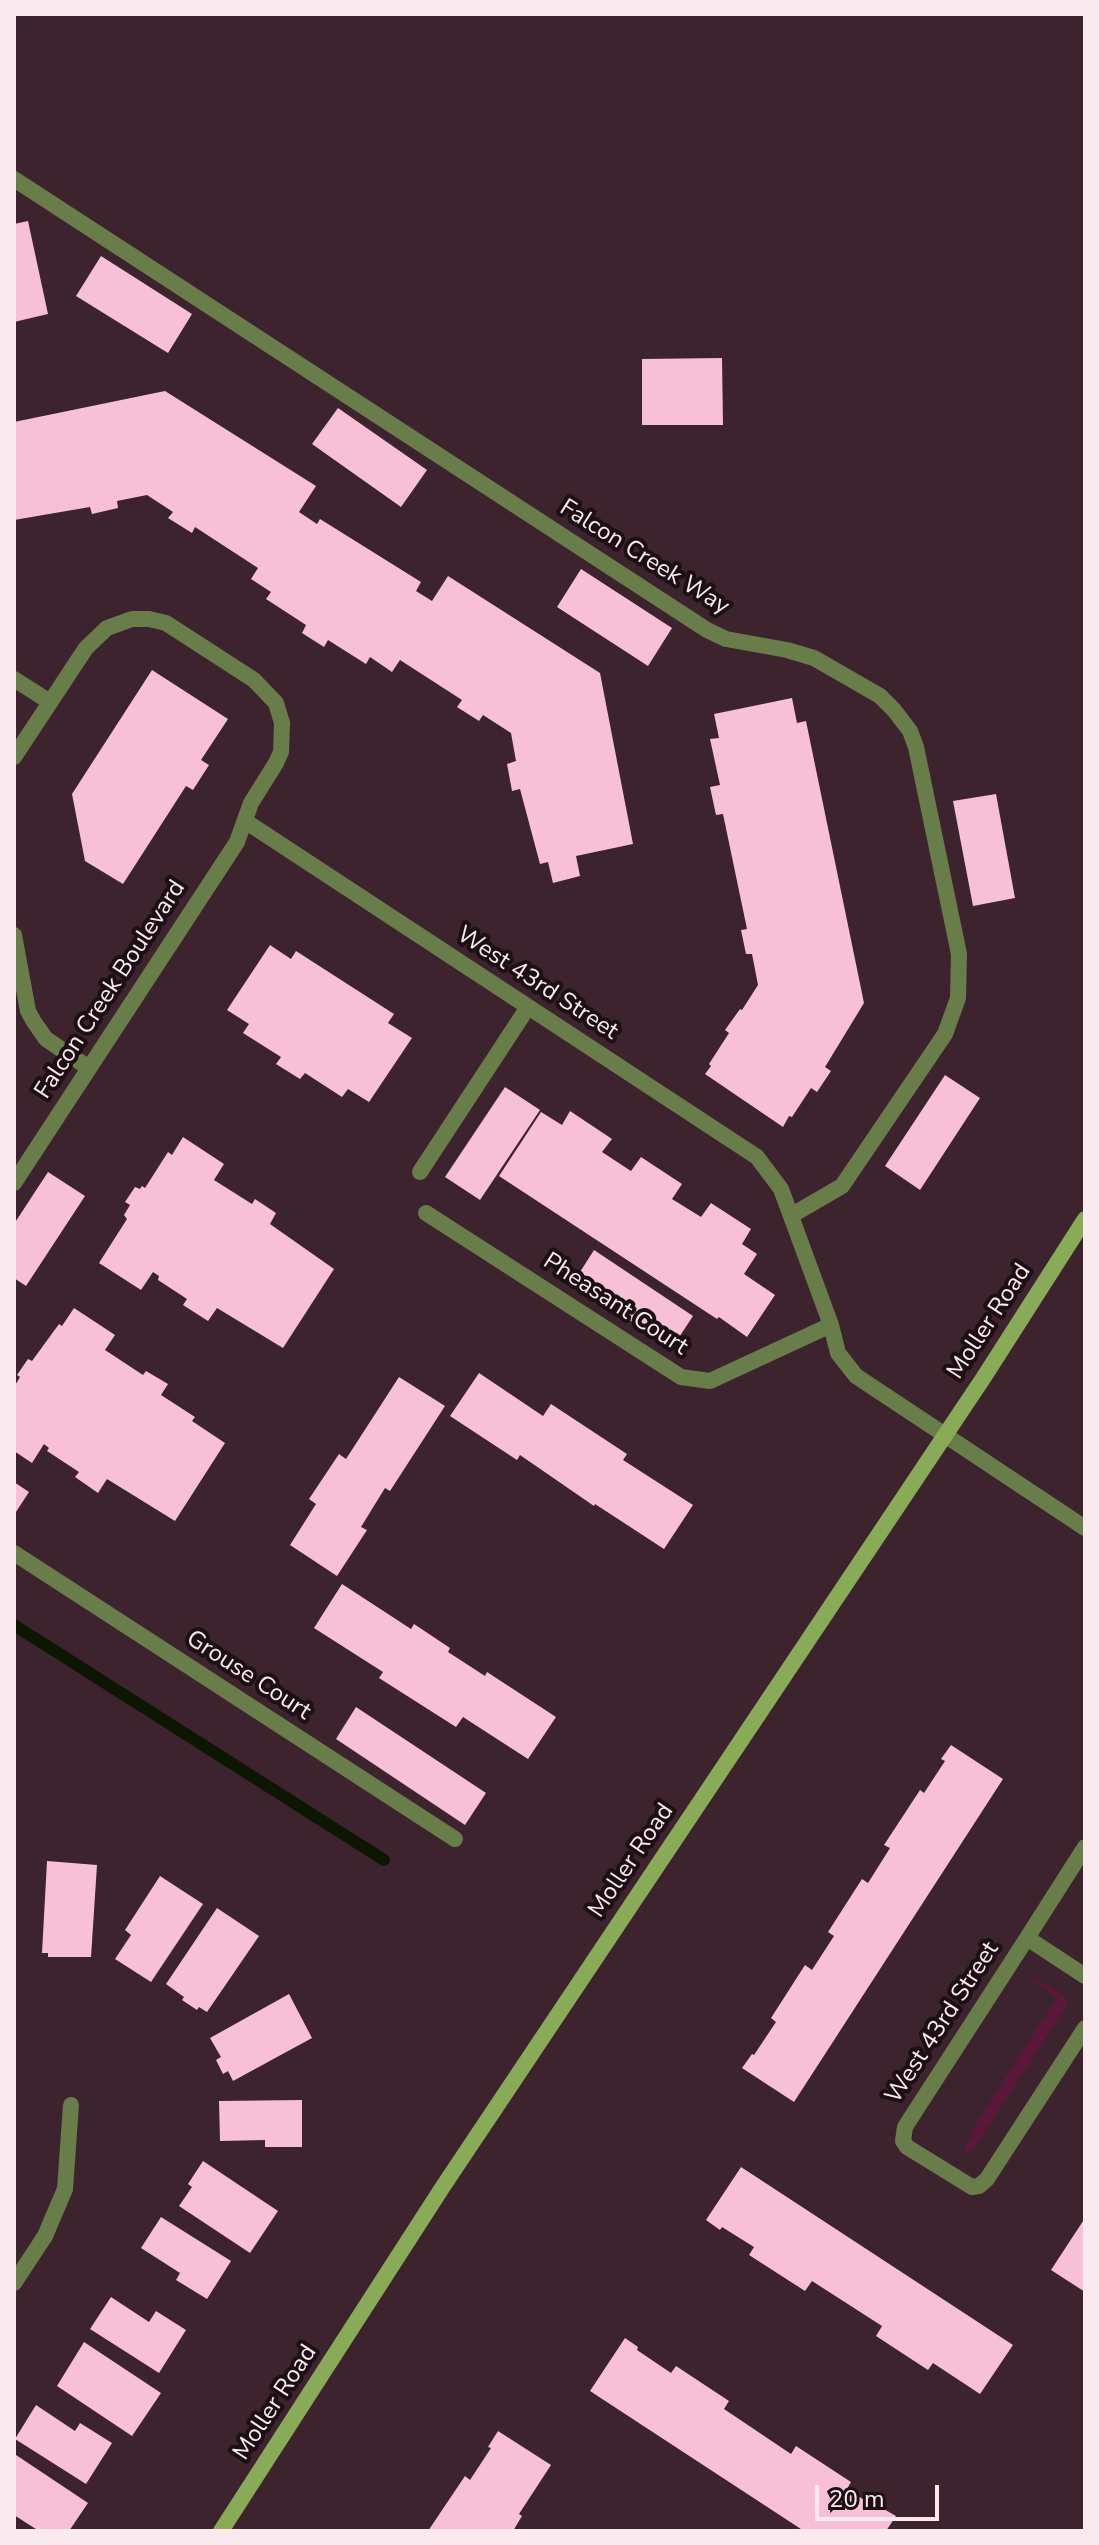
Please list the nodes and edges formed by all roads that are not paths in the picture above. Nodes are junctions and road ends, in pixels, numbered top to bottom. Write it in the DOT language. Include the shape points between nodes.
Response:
graph roads {
  1 [pos="14,179"];
  2 [pos="14,679"];
  3 [pos="50,702"];
  4 [pos="14,757"];
  5 [pos="245,821"];
  6 [pos="14,935"];
  7 [pos="528,1007"];
  8 [pos="89,1068"];
  9 [pos="420,1172"];
  10 [pos="14,1183"];
  11 [pos="426,1213"];
  12 [pos="792,1215"];
  13 [pos="1085,1219"];
  14 [pos="831,1325"];
  15 [pos="944,1437"];
  16 [pos="1085,1528"];
  17 [pos="14,1553"];
  18 [pos="455,1839"];
  19 [pos="1085,1847"];
  20 [pos="1027,1938"];
  21 [pos="1085,1976"];
  22 [pos="1085,2028"];
  23 [pos="71,2105"];
  24 [pos="14,2283"];
  25 [pos="221,2531"];
  1 -- 12 [label="street, Falcon Creek Way" via="707,630 814,658 880,696 910,731 959,954 958,998 945,1034 842,1186"];
  2 -- 3 [label="street"];
  3 -- 4 [label="street"];
  3 -- 5 [label="street" via="99,634 132,619 166,623 254,680 276,703 284,734 281,752"];
  5 -- 7 [label="street, West 43rd Street"];
  5 -- 8 [label="street, Falcon Creek Boulevard" via="237,842"];
  6 -- 8 [label="street" via="34,1022 46,1039"];
  7 -- 9 [label="street"];
  7 -- 12 [label="street, West 43rd Street" via="757,1157"];
  8 -- 10 [label="street, Falcon Creek Boulevard"];
  11 -- 14 [label="street, Pheasant Court" via="681,1377 710,1381"];
  12 -- 14 [label="street, West 43rd Street"];
  13 -- 15 [label="street, Moller Road"];
  14 -- 15 [label="street, West 43rd Street" via="838,1353 856,1376"];
  15 -- 16 [label="street, West 43rd Street"];
  15 -- 25 [label="street, Moller Road" via="442,2188"];
  17 -- 18 [label="street, Grouse Court"];
  19 -- 20 [label="street, West 43rd Street"];
  20 -- 21 [label="street, West 43rd Street"];
  20 -- 22 [label="street, West 43rd Street" via="905,2127 903,2141 972,2187 979,2186"];
  23 -- 24 [label="street" via="65,2189 45,2236"];
}
